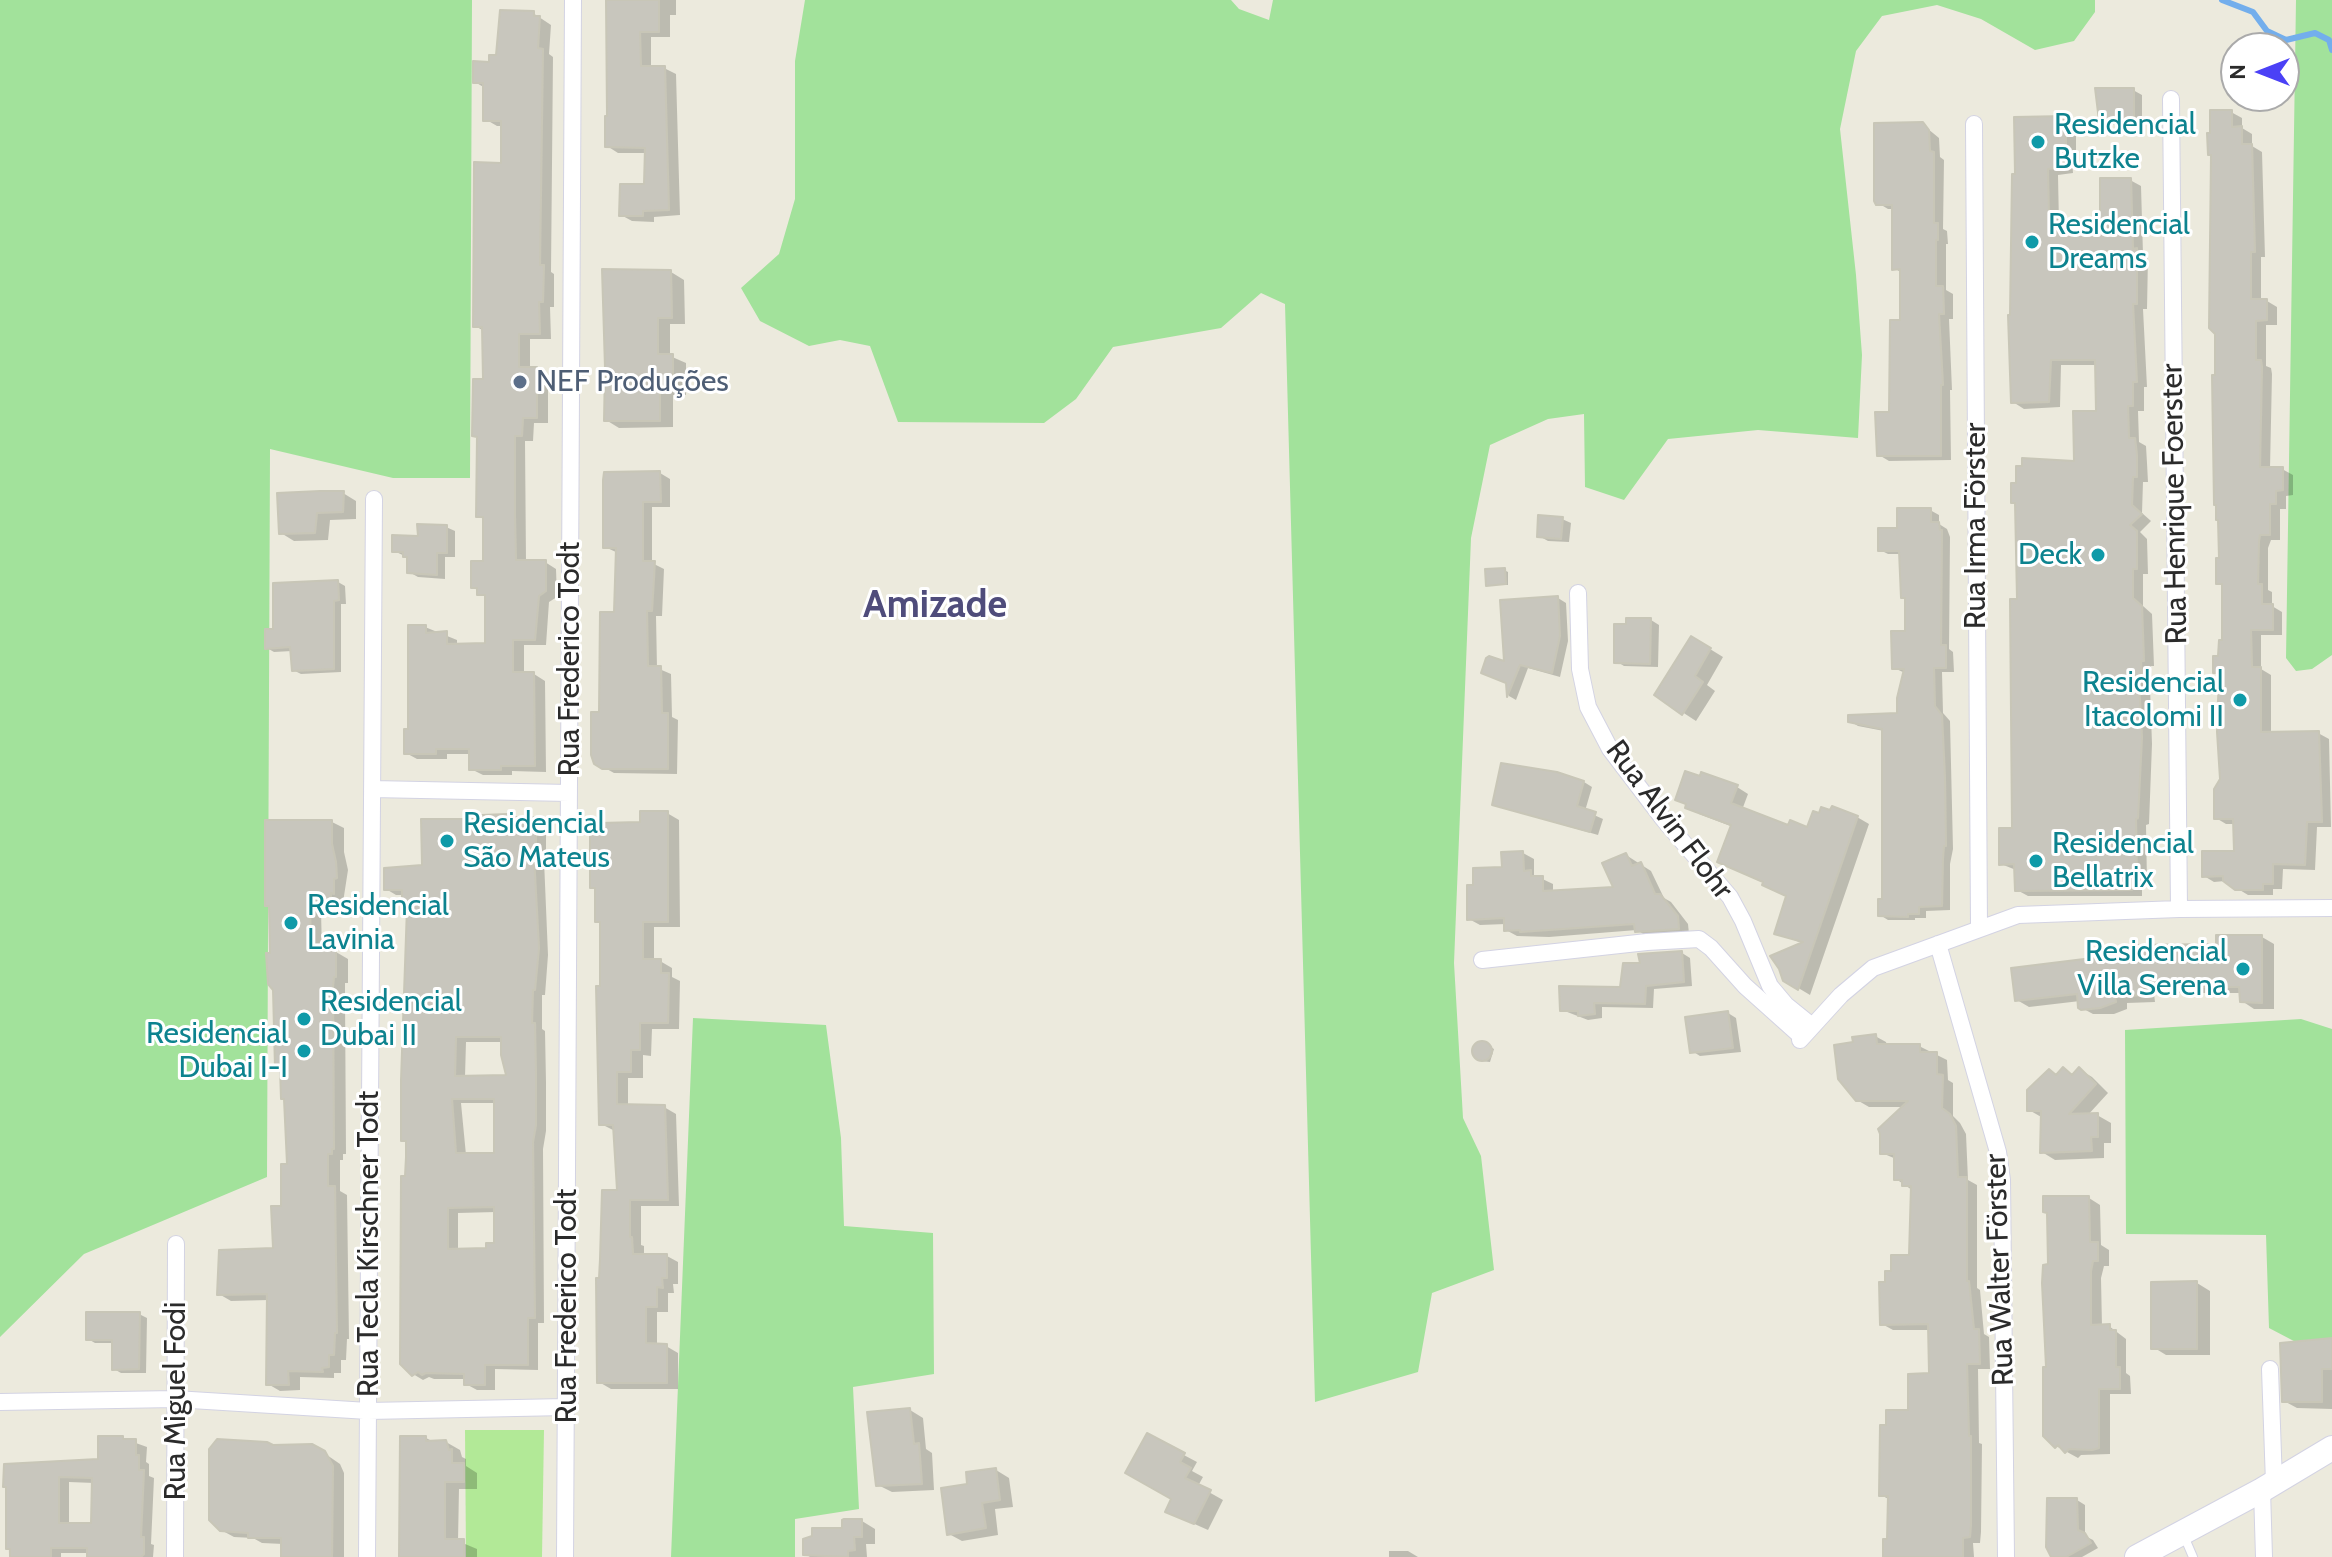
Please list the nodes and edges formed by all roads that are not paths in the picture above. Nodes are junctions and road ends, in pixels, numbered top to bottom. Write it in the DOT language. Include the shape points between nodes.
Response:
graph roads {
  1 [pos="573,0"];
  2 [pos="2171,99"];
  3 [pos="1974,124"];
  4 [pos="374,499"];
  5 [pos="1578,593"];
  6 [pos="372,789"];
  7 [pos="569,793"];
  8 [pos="2332,908"];
  9 [pos="2179,909"];
  10 [pos="1979,929"];
  11 [pos="1938,944"];
  12 [pos="1482,960"];
  13 [pos="1804,1034"];
  14 [pos="176,1244"];
  15 [pos="2270,1369"];
  16 [pos="175,1399"];
  17 [pos="0,1402"];
  18 [pos="566,1407"];
  19 [pos="368,1411"];
  20 [pos="2332,1448"];
  21 [pos="2268,1486"];
  22 [pos="2182,1532"];
  23 [pos="2262,1556"];
  24 [pos="175,1557"];
  25 [pos="367,1557"];
  26 [pos="565,1557"];
  27 [pos="2006,1557"];
  28 [pos="2137,1557"];
  29 [pos="2193,1557"];
  1 -- 7 [label="street, Rua Frederico Todt"];
  2 -- 9 [label="street, Rua Henrique Foerster"];
  3 -- 10 [label="street, Rua Irma Förster"];
  4 -- 6 [label="street, Rua Tecla Kirschner Todt"];
  5 -- 13 [label="street, Rua Alvin Flohr" via="1580,669 1588,707 1655,809 1730,897 1770,986"];
  6 -- 7 [label="street"];
  6 -- 19 [label="street, Rua Tecla Kirschner Todt"];
  7 -- 18 [label="street, Rua Frederico Todt"];
  8 -- 9 [label="street"];
  9 -- 10 [label="street" via="2030,914"];
  10 -- 11 [label="street"];
  11 -- 13 [label="street" via="1873,968"];
  11 -- 27 [label="street, Rua Walter Förster" via="2002,1180"];
  12 -- 13 [label="street" via="1699,939"];
  14 -- 16 [label="street, Rua Miguel Fodi"];
  15 -- 21 [label="street"];
  16 -- 17 [label="street"];
  16 -- 19 [label="street"];
  16 -- 24 [label="street, Rua Miguel Fodi"];
  18 -- 19 [label="street"];
  18 -- 26 [label="street, Rua Frederico Todt"];
  19 -- 25 [label="street, Rua Tecla Kirschner Todt"];
  20 -- 21 [label="main road"];
  21 -- 22 [label="main road"];
  21 -- 23 [label="street"];
  22 -- 28 [label="main road"];
  22 -- 29 [label="lane"];
}
